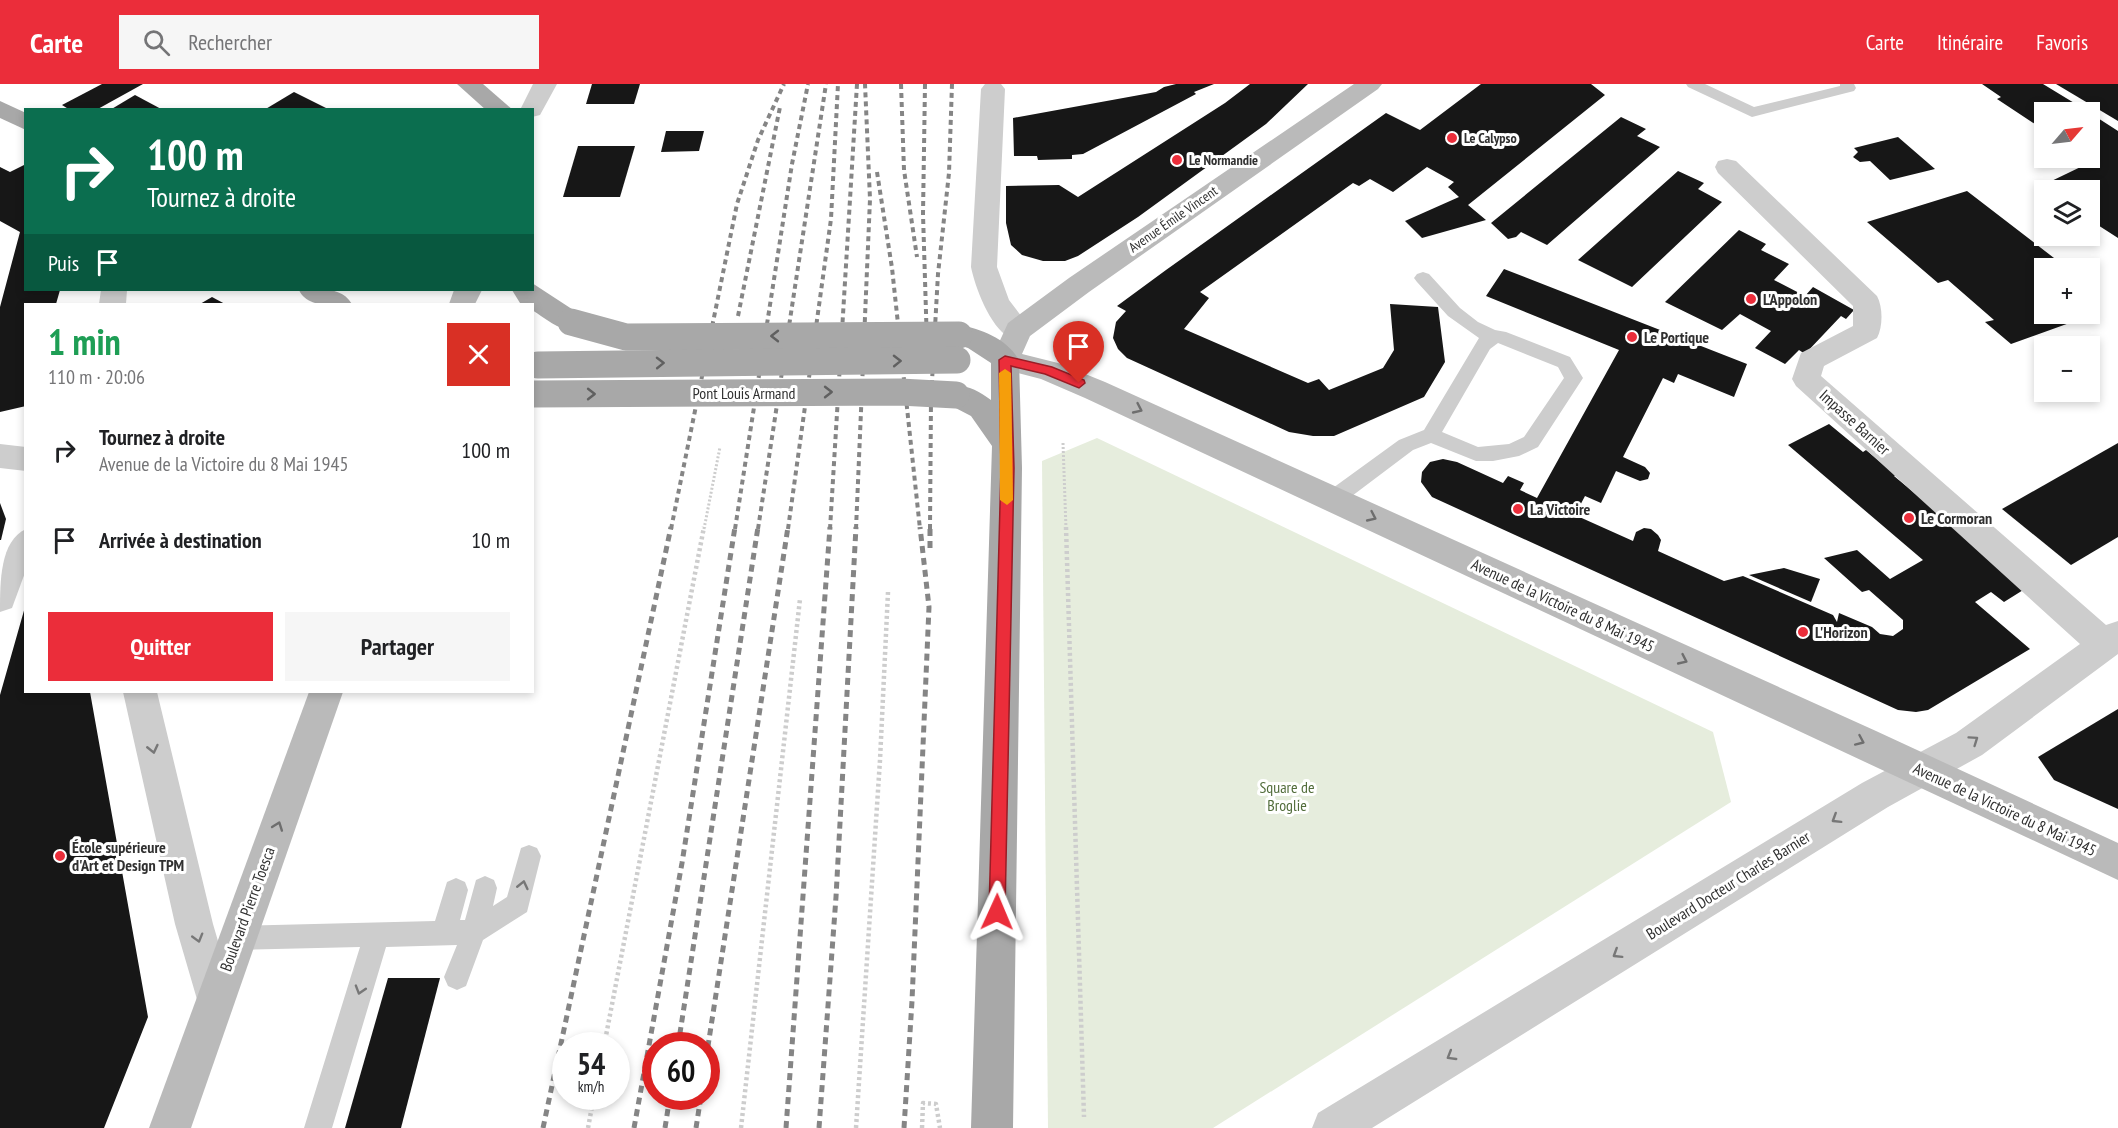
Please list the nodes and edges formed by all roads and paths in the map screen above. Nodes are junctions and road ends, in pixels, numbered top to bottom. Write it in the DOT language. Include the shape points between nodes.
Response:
graph roads {
  1 [pos="469,84"];
  2 [pos="545,84"];
  3 [pos="1692,84"];
  4 [pos="1847,84"];
  5 [pos="1362,86"];
  6 [pos="993,88"];
  7 [pos="0,108"];
  8 [pos="499,108"];
  9 [pos="533,108"];
  10 [pos="24,122"];
  11 [pos="1727,167"];
  12 [pos="1423,278"];
  13 [pos="314,291"];
  14 [pos="526,291"];
  15 [pos="336,303"];
  16 [pos="1089,322"];
  17 [pos="1018,330"];
  18 [pos="1493,337"];
  19 [pos="958,347"];
  20 [pos="1080,356"];
  21 [pos="1005,360"];
  22 [pos="535,365"];
  23 [pos="534,394"];
  24 [pos="1431,435"];
  25 [pos="1063,443"];
  26 [pos="720,447"];
  27 [pos="1007,449"];
  28 [pos="0,456"];
  29 [pos="24,459"];
  30 [pos="1333,499"];
  31 [pos="24,544"];
  32 [pos="888,592"];
  33 [pos="0,598"];
  34 [pos="800,599"];
  35 [pos="2111,639"];
  36 [pos="140,693"];
  37 [pos="326,693"];
  38 [pos="1924,770"];
  39 [pos="529,856"];
  40 [pos="2118,862"];
  41 [pos="485,888"];
  42 [pos="456,890"];
  43 [pos="474,932"];
  44 [pos="444,933"];
  45 [pos="377,934"];
  46 [pos="237,938"];
  47 [pos="457,977"];
  48 [pos="215,999"];
  49 [pos="607,1032"];
  50 [pos="591,1110"];
  51 [pos="1084,1117"];
  52 [pos="170,1128"];
  53 [pos="318,1128"];
  54 [pos="588,1128"];
  55 [pos="741,1128"];
  56 [pos="856,1128"];
  57 [pos="922,1128"];
  58 [pos="940,1128"];
  59 [pos="992,1128"];
  60 [pos="1333,1128"];
  1 -- 8 [label="main road"];
  2 -- 9 [label="street"];
  3 -- 4 [label="lane" via="1752,112 1849,88"];
  5 -- 17 [label="street, Avenue Émile Vincent"];
  6 -- 17 [label="street" via="984,267 999,310"];
  7 -- 10 [label="main road"];
  11 -- 35 [label="street, Impasse Barnier" via="1867,303 1867,331 1811,360 1806,379"];
  12 -- 18 [label="lane" via="1452,311"];
  13 -- 15 [label="main road"];
  19 -- 14 [label="main road, one-way, bridge" via="626,337 571,322"];
  16 -- 20 [label="path"];
  17 -- 21 [label="street"];
  18 -- 24 [label="lane" via="1484,344"];
  18 -- 24 [label="lane" via="1500,336 1564,362 1574,378 1531,442 1512,451 1476,454"];
  19 -- 21 [label="main road"];
  22 -- 19 [label="main road, Pont Louis Armand, one-way, bridge"];
  21 -- 27 [label="main road"];
  21 -- 30 [label="street, Avenue de la Victoire du 8 Mai 1945, one-way" via="1048,370 1086,386"];
  23 -- 27 [label="main road, Pont Louis Armand, one-way, bridge" via="956,395 974,400 991,418"];
  24 -- 30 [label="lane" via="1406,445"];
  25 -- 51 [label="path"];
  26 -- 49 [label="path"];
  27 -- 59 [label="main road"];
  28 -- 29 [label="street"];
  30 -- 38 [label="street, Avenue de la Victoire du 8 Mai 1945, one-way"];
  31 -- 33 [label="street" via="14,556"];
  32 -- 56 [label="path"];
  34 -- 55 [label="path"];
  38 -- 35 [label="street, Boulevard Docteur Charles Barnier, one-way" via="1969,744"];
  36 -- 48 [label="street, one-way"];
  46 -- 37 [label="street, Boulevard Pierre Toesca, one-way"];
  38 -- 40 [label="street, Avenue de la Victoire du 8 Mai 1945"];
  38 -- 60 [label="street, Boulevard Docteur Charles Barnier, one-way" via="1875,795"];
  43 -- 39 [label="lane, one-way" via="518,904"];
  41 -- 43 [label="lane"];
  42 -- 44 [label="lane"];
  43 -- 44 [label="lane"];
  43 -- 47 [label="lane"];
  44 -- 45 [label="lane"];
  45 -- 46 [label="lane"];
  45 -- 53 [label="lane, one-way"];
  46 -- 48 [label="street, Boulevard Pierre Toesca"];
  48 -- 52 [label="street, Boulevard Pierre Toesca"];
  50 -- 54 [label="path"];
  57 -- 58 [label="path" via="923,1103 936,1104"];
}
